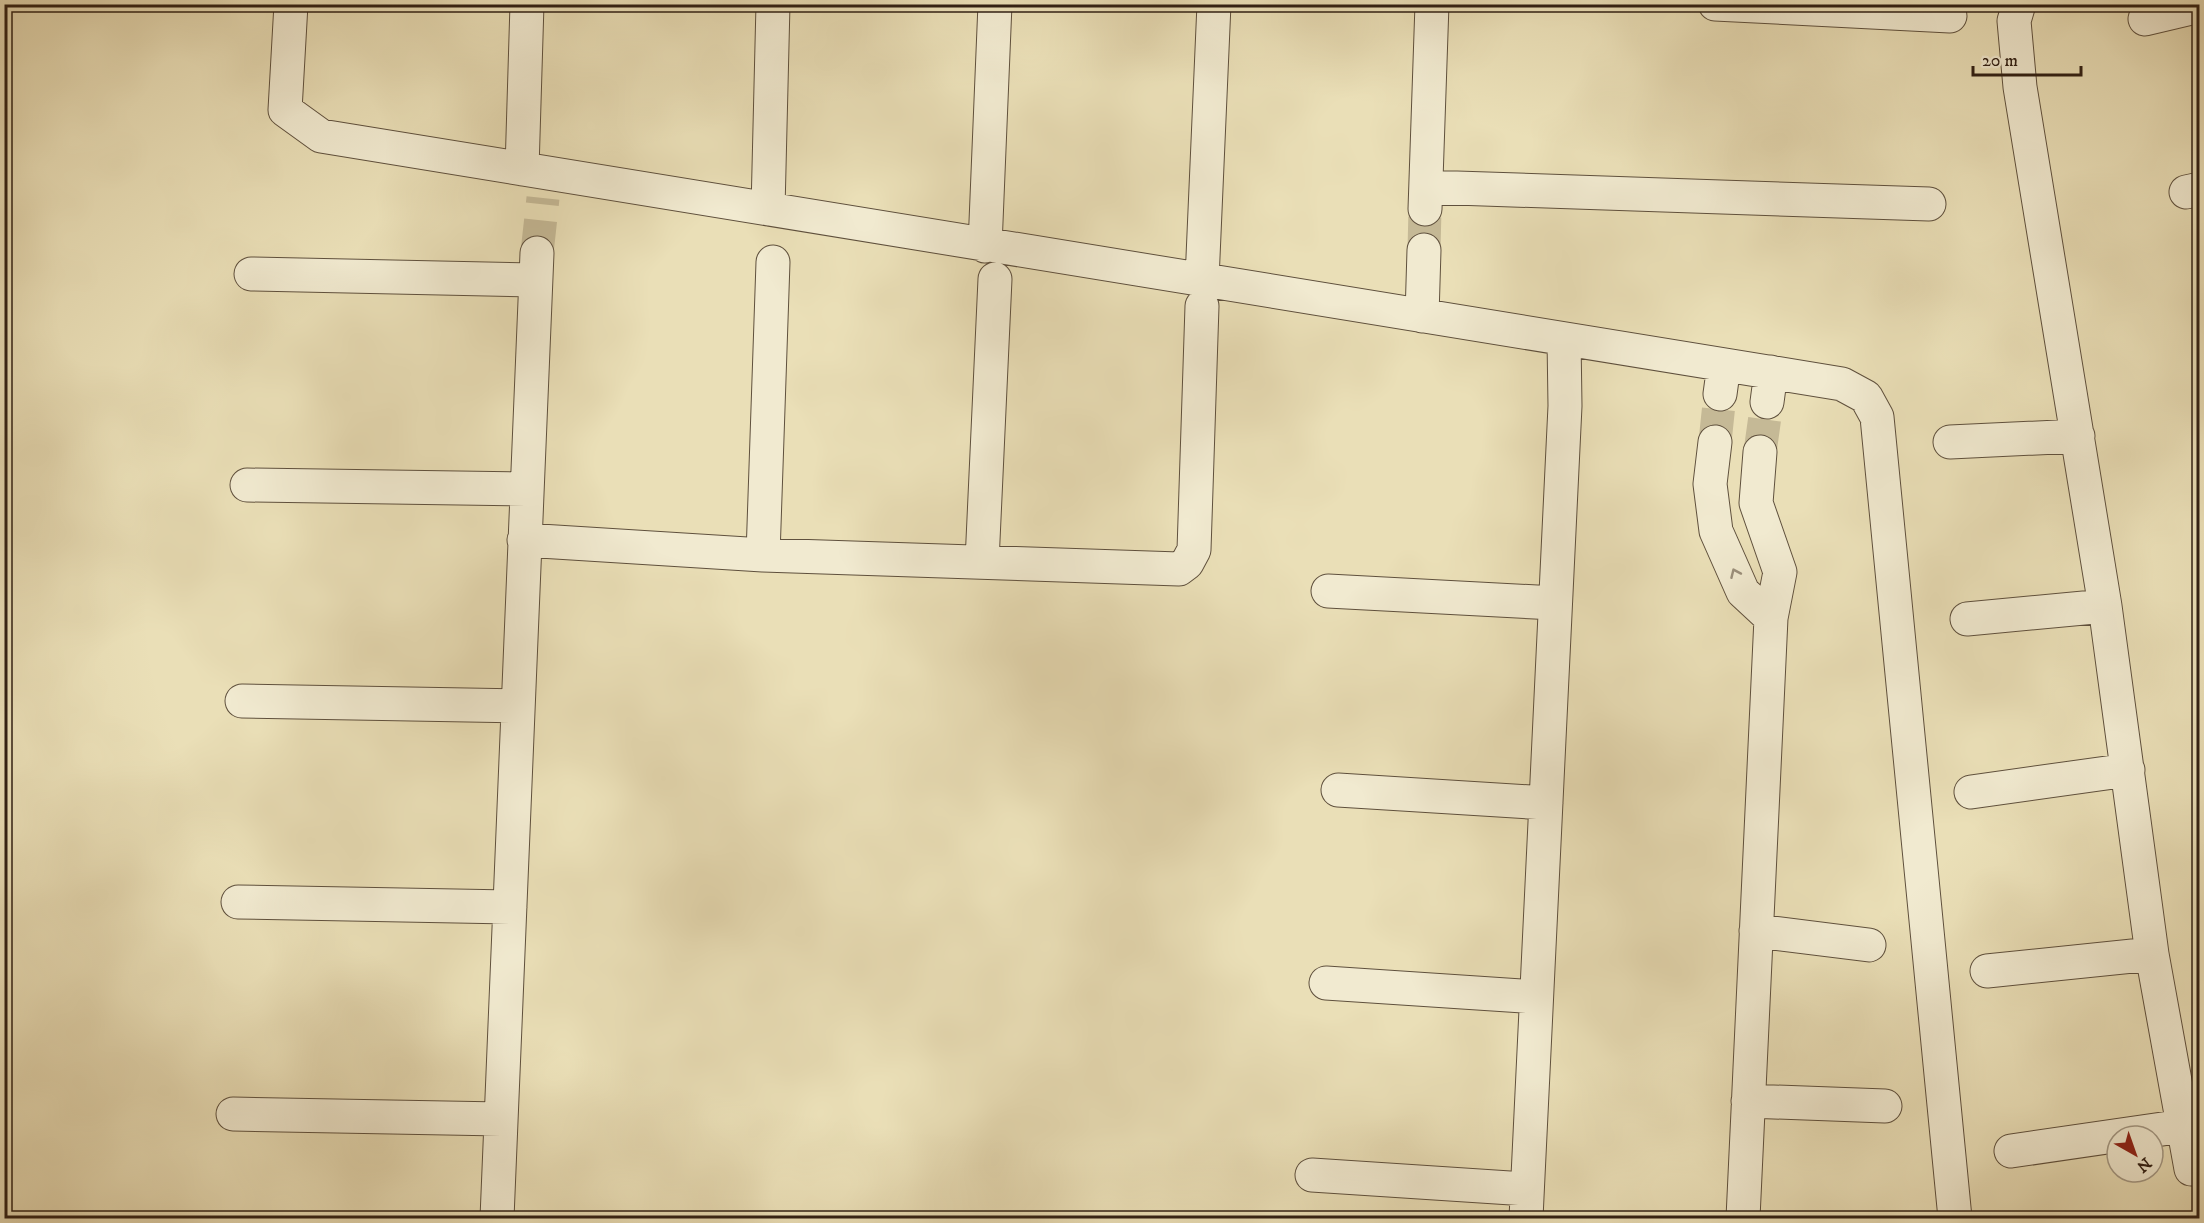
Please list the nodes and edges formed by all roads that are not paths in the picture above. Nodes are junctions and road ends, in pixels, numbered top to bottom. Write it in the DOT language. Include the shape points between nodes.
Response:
graph roads {
  1 [pos="291,4"];
  2 [pos="527,4"];
  3 [pos="773,4"];
  4 [pos="995,4"];
  5 [pos="1214,4"];
  6 [pos="1432,4"];
  7 [pos="1715,4"];
  8 [pos="2019,4"];
  9 [pos="2199,6"];
  10 [pos="1950,16"];
  11 [pos="2145,19"];
  12 [pos="536,180"];
  13 [pos="1929,204"];
  14 [pos="768,209"];
  15 [pos="985,246"];
  16 [pos="1424,250"];
  17 [pos="772,262"];
  18 [pos="251,274"];
  19 [pos="996,279"];
  20 [pos="1202,293"];
  21 [pos="1422,316"];
  22 [pos="1564,339"];
  23 [pos="2078,436"];
  24 [pos="1715,442"];
  25 [pos="1950,442"];
  26 [pos="1760,452"];
  27 [pos="247,485"];
  28 [pos="526,489"];
  29 [pos="524,540"];
  30 [pos="763,555"];
  31 [pos="982,562"];
  32 [pos="1328,591"];
  33 [pos="1555,603"];
  34 [pos="2105,606"];
  35 [pos="1771,618"];
  36 [pos="1967,619"];
  37 [pos="242,701"];
  38 [pos="518,706"];
  39 [pos="2128,770"];
  40 [pos="1338,790"];
  41 [pos="1971,792"];
  42 [pos="1545,803"];
  43 [pos="238,902"];
  44 [pos="510,907"];
  45 [pos="1756,931"];
  46 [pos="1869,945"];
  47 [pos="2152,954"];
  48 [pos="1987,971"];
  49 [pos="1326,983"];
  50 [pos="1536,997"];
  51 [pos="1748,1101"];
  52 [pos="1885,1106"];
  53 [pos="233,1114"];
  54 [pos="501,1119"];
  55 [pos="2183,1126"];
  56 [pos="2011,1151"];
  57 [pos="2191,1169"];
  58 [pos="1312,1175"];
  59 [pos="1527,1204"];
  60 [pos="497,1218"];
  61 [pos="1743,1218"];
  62 [pos="1955,1218"];
  1 -- 12 [label="street" via="285,110 321,136"];
  2 -- 12 [label="street"];
  3 -- 14 [label="street"];
  4 -- 15 [label="street"];
  5 -- 20 [label="street"];
  6 -- 13 [label="street" via="1426,198"];
  7 -- 10 [label="street"];
  8 -- 23 [label="street" via="2014,21 2020,87"];
  9 -- 11 [label="street"];
  12 -- 14 [label="street"];
  14 -- 15 [label="street"];
  15 -- 20 [label="street"];
  16 -- 21 [label="street"];
  17 -- 30 [label="street"];
  18 -- 28 [label="street" via="536,267"];
  19 -- 31 [label="street"];
  20 -- 21 [label="street"];
  20 -- 31 [label="street" via="1194,550 1187,563 1179,569"];
  21 -- 22 [label="street"];
  22 -- 33 [label="street"];
  22 -- 62 [label="street" via="1769,387 1842,384 1866,397 1877,417"];
  23 -- 25 [label="street"];
  23 -- 34 [label="street"];
  35 -- 24 [label="street, one-way" via="1743,592 1716,531 1710,484"];
  26 -- 35 [label="street" via="1756,502 1780,572"];
  27 -- 28 [label="street"];
  28 -- 29 [label="street"];
  29 -- 30 [label="street"];
  29 -- 38 [label="street"];
  30 -- 31 [label="street"];
  32 -- 33 [label="street"];
  33 -- 42 [label="street"];
  34 -- 36 [label="street"];
  34 -- 39 [label="street"];
  35 -- 45 [label="street"];
  37 -- 38 [label="street"];
  38 -- 44 [label="street"];
  39 -- 41 [label="street"];
  39 -- 47 [label="street"];
  40 -- 42 [label="street"];
  42 -- 50 [label="street"];
  43 -- 44 [label="street"];
  44 -- 54 [label="street"];
  45 -- 46 [label="street"];
  45 -- 51 [label="street"];
  47 -- 48 [label="street"];
  47 -- 55 [label="street"];
  49 -- 50 [label="street"];
  50 -- 59 [label="street"];
  51 -- 52 [label="street"];
  51 -- 61 [label="street"];
  53 -- 54 [label="street"];
  54 -- 60 [label="street"];
  55 -- 56 [label="street"];
  55 -- 57 [label="street"];
  58 -- 59 [label="street"];
}
